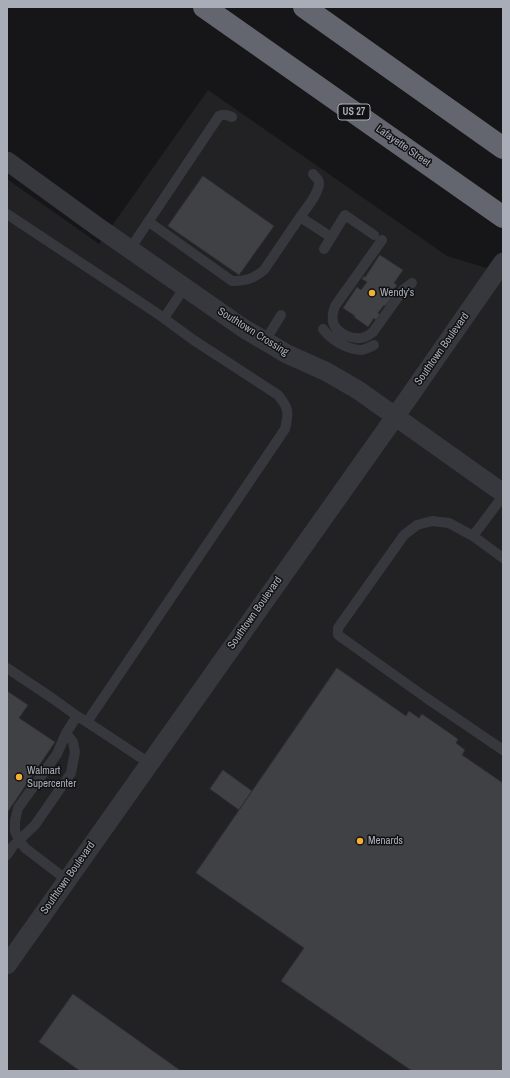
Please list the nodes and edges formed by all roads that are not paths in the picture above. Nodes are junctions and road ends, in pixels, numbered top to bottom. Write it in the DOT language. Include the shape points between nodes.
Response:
graph roads {
  1 [pos="204,7"];
  2 [pos="304,7"];
  3 [pos="232,117"];
  4 [pos="503,148"];
  5 [pos="7,161"];
  6 [pos="313,174"];
  7 [pos="7,214"];
  8 [pos="503,217"];
  9 [pos="300,218"];
  10 [pos="148,222"];
  11 [pos="331,237"];
  12 [pos="130,249"];
  13 [pos="324,249"];
  14 [pos="503,262"];
  15 [pos="412,283"];
  16 [pos="184,287"];
  17 [pos="281,315"];
  18 [pos="164,318"];
  19 [pos="323,329"];
  20 [pos="265,341"];
  21 [pos="374,345"];
  22 [pos="395,417"];
  23 [pos="503,495"];
  24 [pos="473,536"];
  25 [pos="503,558"];
  26 [pos="7,668"];
  27 [pos="77,716"];
  28 [pos="87,722"];
  29 [pos="66,733"];
  30 [pos="503,750"];
  31 [pos="149,763"];
  32 [pos="19,840"];
  33 [pos="7,855"];
  34 [pos="67,880"];
  35 [pos="7,965"];
  1 -- 8 [label="highway, Lafayette Street / US 27"];
  2 -- 4 [label="highway"];
  3 -- 10 [label="lane" via="226,114 219,116"];
  5 -- 12 [label="street, Southtown Crossing"];
  6 -- 9 [label="lane" via="319,183 317,192"];
  7 -- 18 [label="lane"];
  9 -- 10 [label="lane" via="264,270 256,277 241,281 232,281"];
  9 -- 11 [label="lane"];
  10 -- 12 [label="lane"];
  11 -- 13 [label="lane"];
  11 -- 15 [label="lane" via="346,215 378,237 335,306 332,316 335,327 345,335 360,339 367,337 403,290"];
  12 -- 16 [label="street, Southtown Crossing"];
  14 -- 22 [label="street, Southtown Boulevard"];
  16 -- 18 [label="lane"];
  16 -- 20 [label="street, Southtown Crossing"];
  17 -- 20 [label="lane"];
  18 -- 28 [label="lane" via="278,395 286,403 288,416 285,429"];
  19 -- 21 [label="lane" via="335,341 345,346 362,350"];
  20 -- 22 [label="street, Southtown Crossing" via="338,378"];
  22 -- 23 [label="street, Southtown Crossing"];
  22 -- 31 [label="street, Southtown Boulevard"];
  23 -- 24 [label="lane"];
  24 -- 25 [label="lane"];
  24 -- 30 [label="lane" via="449,523 432,521 417,524 404,534 338,628 338,635"];
  26 -- 27 [label="lane"];
  27 -- 28 [label="lane"];
  27 -- 29 [label="lane"];
  28 -- 31 [label="lane"];
  29 -- 32 [label="lane" via="57,754 18,808 15,831"];
  29 -- 32 [label="lane" via="73,742 75,752 71,773 35,825"];
  31 -- 34 [label="street, Southtown Boulevard"];
  32 -- 33 [label="lane"];
  32 -- 34 [label="lane" via="25,848"];
  34 -- 35 [label="street, Southtown Boulevard"];
}
